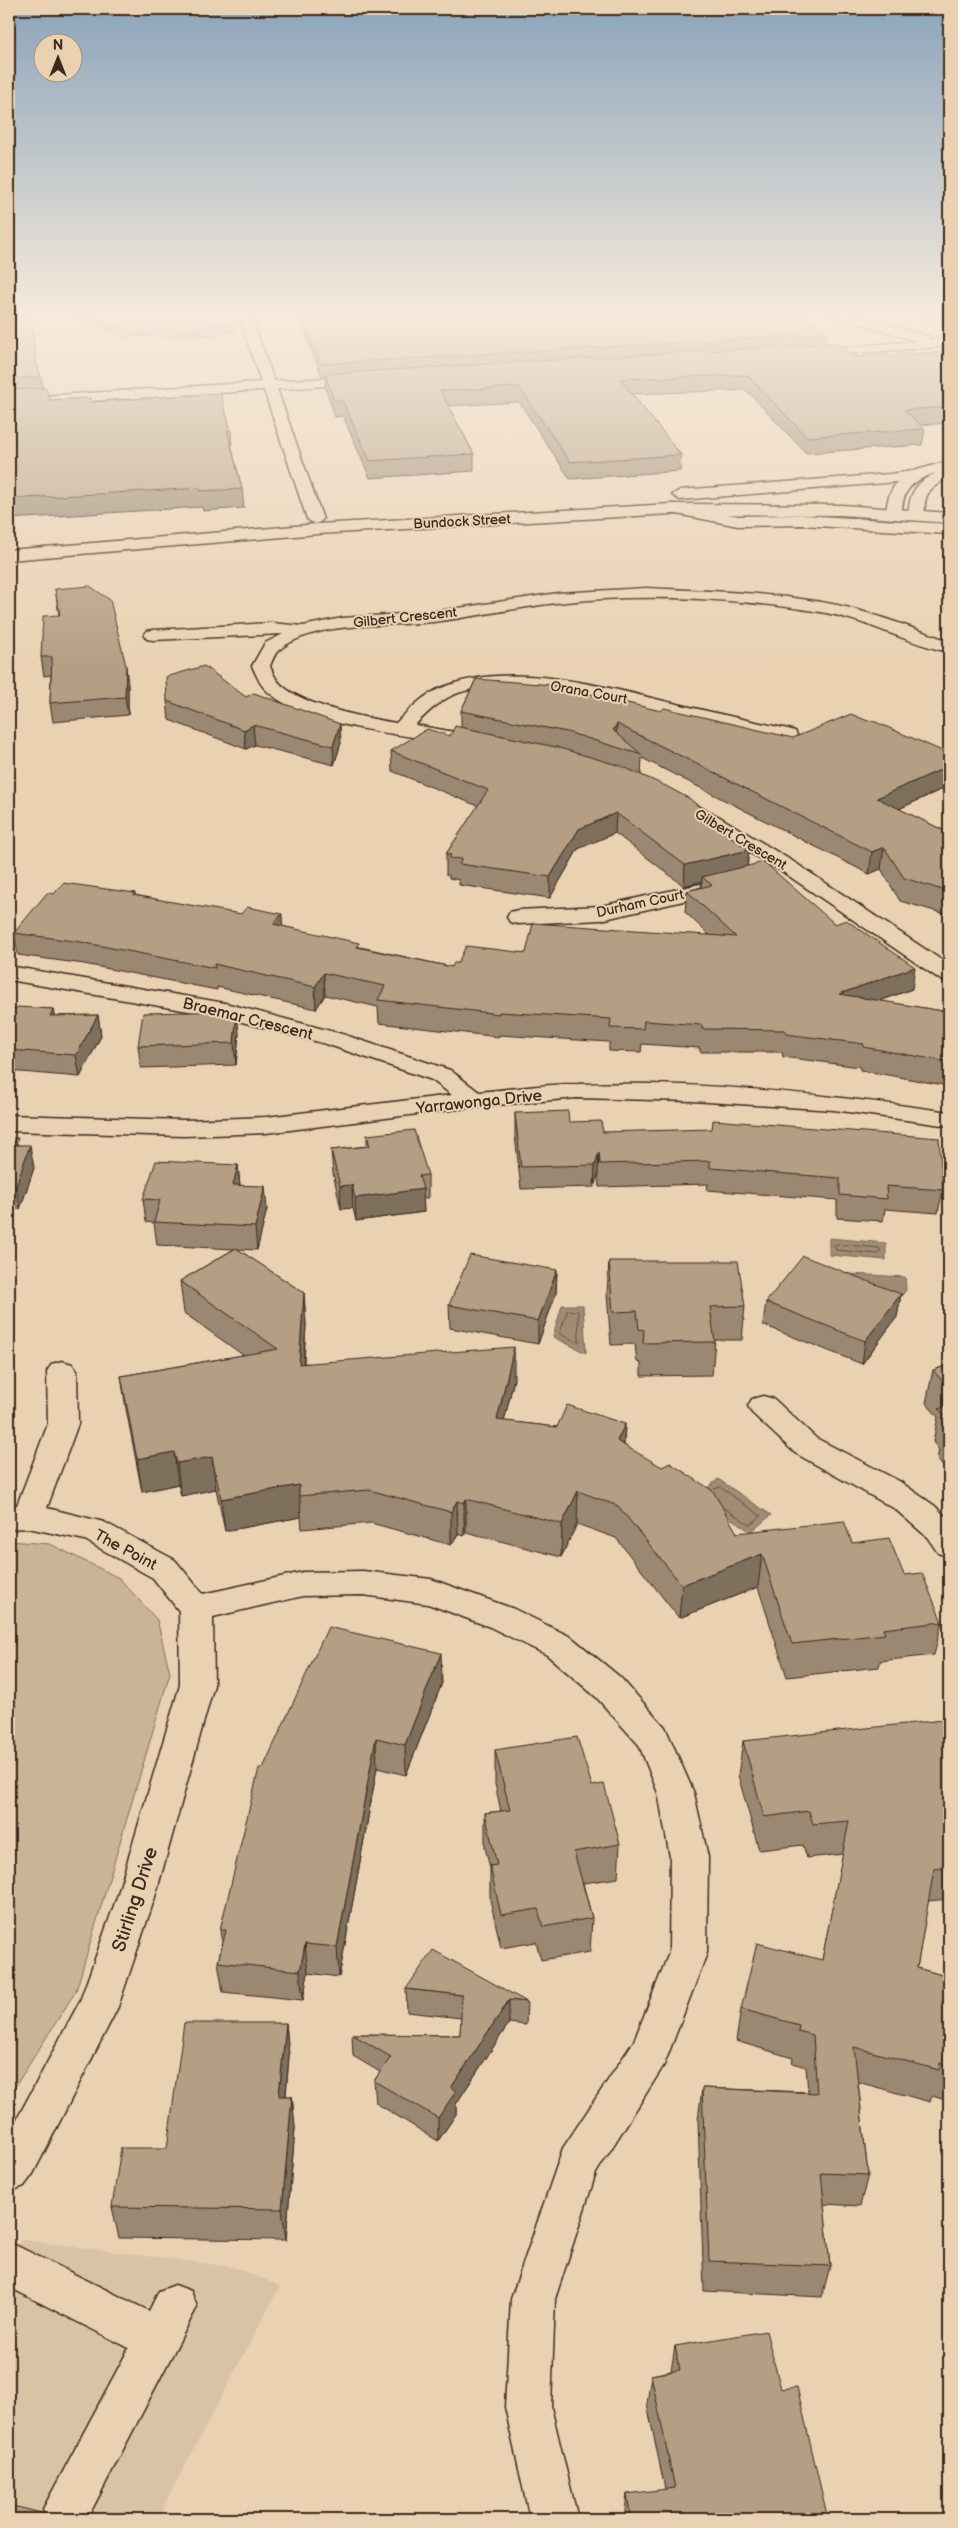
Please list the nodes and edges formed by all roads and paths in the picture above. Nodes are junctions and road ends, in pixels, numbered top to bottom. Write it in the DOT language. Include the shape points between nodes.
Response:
graph roads {
  1 [pos="284,431"];
  2 [pos="949,465"];
  3 [pos="949,472"];
  4 [pos="914,475"];
  5 [pos="676,502"];
  6 [pos="949,505"];
  7 [pos="894,507"];
  8 [pos="916,509"];
  9 [pos="949,518"];
  10 [pos="315,519"];
  11 [pos="949,529"];
  12 [pos="9,542"];
  13 [pos="9,555"];
  14 [pos="303,631"];
  15 [pos="153,635"];
  16 [pos="949,647"];
  17 [pos="401,728"];
  18 [pos="788,735"];
  19 [pos="479,742"];
  20 [pos="654,791"];
  21 [pos="790,868"];
  22 [pos="518,917"];
  23 [pos="940,961"];
  24 [pos="9,973"];
  25 [pos="949,975"];
  26 [pos="474,1100"];
  27 [pos="949,1119"];
  28 [pos="9,1123"];
  29 [pos="62,1371"];
  30 [pos="763,1406"];
  31 [pos="18,1517"];
  32 [pos="949,1544"];
  33 [pos="196,1608"];
  34 [pos="9,2171"];
  35 [pos="9,2264"];
  36 [pos="67,2509"];
  37 [pos="554,2519"];
  1 -- 10 [label="street"];
  2 -- 4 [label="street"];
  3 -- 8 [label="street" via="923,486"];
  4 -- 5 [label="street"];
  4 -- 7 [label="street" via="903,482"];
  5 -- 7 [label="street, Bundock Street" via="778,508"];
  5 -- 10 [label="street, Bundock Street"];
  5 -- 11 [label="street" via="738,521 801,520"];
  5 -- 13 [label="street, Bundock Street"];
  6 -- 8 [label="street"];
  7 -- 8 [label="street, Bundock Street"];
  8 -- 9 [label="street"];
  10 -- 12 [label="street, Bundock Street"];
  14 -- 15 [label="street, Gilbert Crescent" via="270,628"];
  14 -- 16 [label="street, Gilbert Crescent" via="342,623 432,616 558,598 646,594 735,597 822,607"];
  14 -- 17 [label="street, Gilbert Crescent" via="271,647 261,666 271,685 299,702 333,716"];
  17 -- 18 [label="street, Orana Court" via="432,700 462,687 540,683 577,687"];
  17 -- 19 [label="street, Gilbert Crescent"];
  20 -- 21 [label="street, Gilbert Crescent" via="711,820"];
  21 -- 22 [label="street, Durham Court" via="601,913"];
  21 -- 23 [label="street, Gilbert Crescent"];
  23 -- 25 [label="street, Gilbert Crescent"];
  24 -- 26 [label="street, Braemar Crescent" via="243,1014 334,1039 441,1075"];
  26 -- 27 [label="street, Yarrawonga Drive" via="576,1091 692,1094 834,1103"];
  26 -- 28 [label="street, Yarrawonga Drive" via="266,1125 184,1128"];
  29 -- 31 [label="street" via="64,1424"];
  30 -- 32 [label="street" via="810,1448 865,1475 908,1502 944,1534"];
  31 -- 33 [label="street, The Point" via="93,1530 109,1538 164,1569"];
  33 -- 34 [label="street, Stirling Drive" via="198,1685 136,1897 98,2007"];
  33 -- 37 [label="street" via="303,1584 363,1583 431,1592 502,1618 559,1646 608,1687 653,1738 676,1794 689,1857 688,1953 650,2052 578,2163 533,2299 528,2407"];
  35 -- 36 [label="street" via="167,2323"];
}
